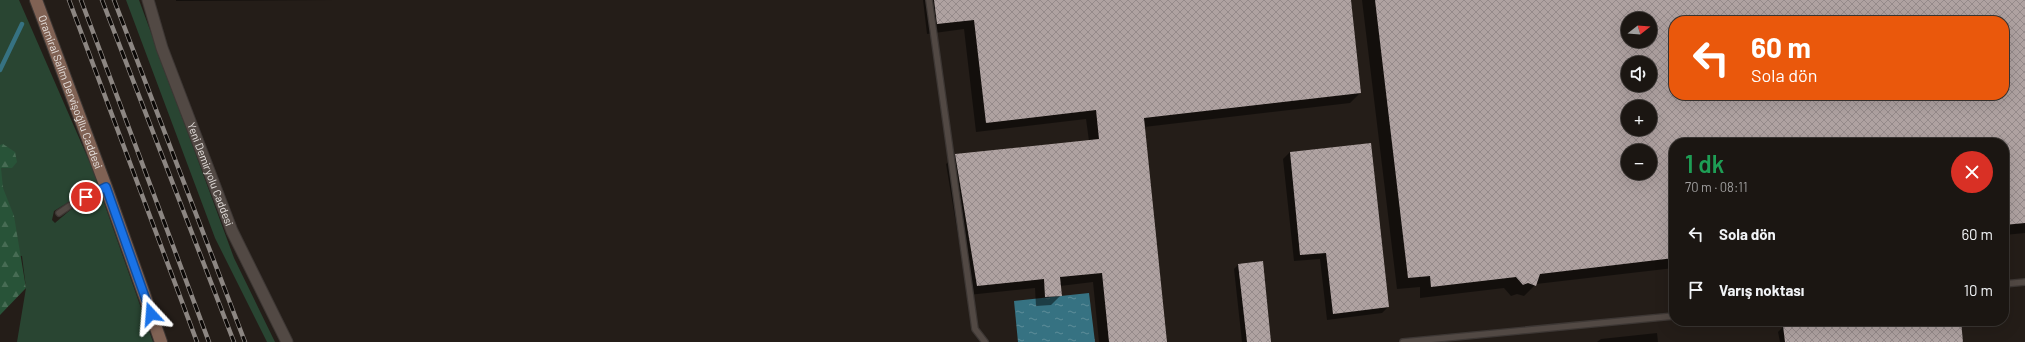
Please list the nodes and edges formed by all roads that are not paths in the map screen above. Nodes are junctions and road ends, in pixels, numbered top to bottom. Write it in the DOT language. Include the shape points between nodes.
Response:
graph roads {
  1 [pos="36,0"];
  2 [pos="148,0"];
  3 [pos="929,0"];
  4 [pos="106,187"];
  5 [pos="59,213"];
  6 [pos="2025,282"];
  7 [pos="2009,284"];
  8 [pos="1669,316"];
  9 [pos="161,342"];
  10 [pos="287,342"];
  11 [pos="985,342"];
  12 [pos="1403,342"];
  1 -- 4 [label="street, Oramiral Salim Dervişoğllu Caddesi"];
  2 -- 10 [label="street, Yeni Demiryolu Caddesi" via="162,48 232,230"];
  3 -- 11 [label="lane" via="974,329"];
  4 -- 5 [label="lane"];
  4 -- 9 [label="street, Oramiral Salim Dervişoğllu Caddesi"];
  6 -- 7 [label="lane"];
  8 -- 12 [label="lane"];
}
